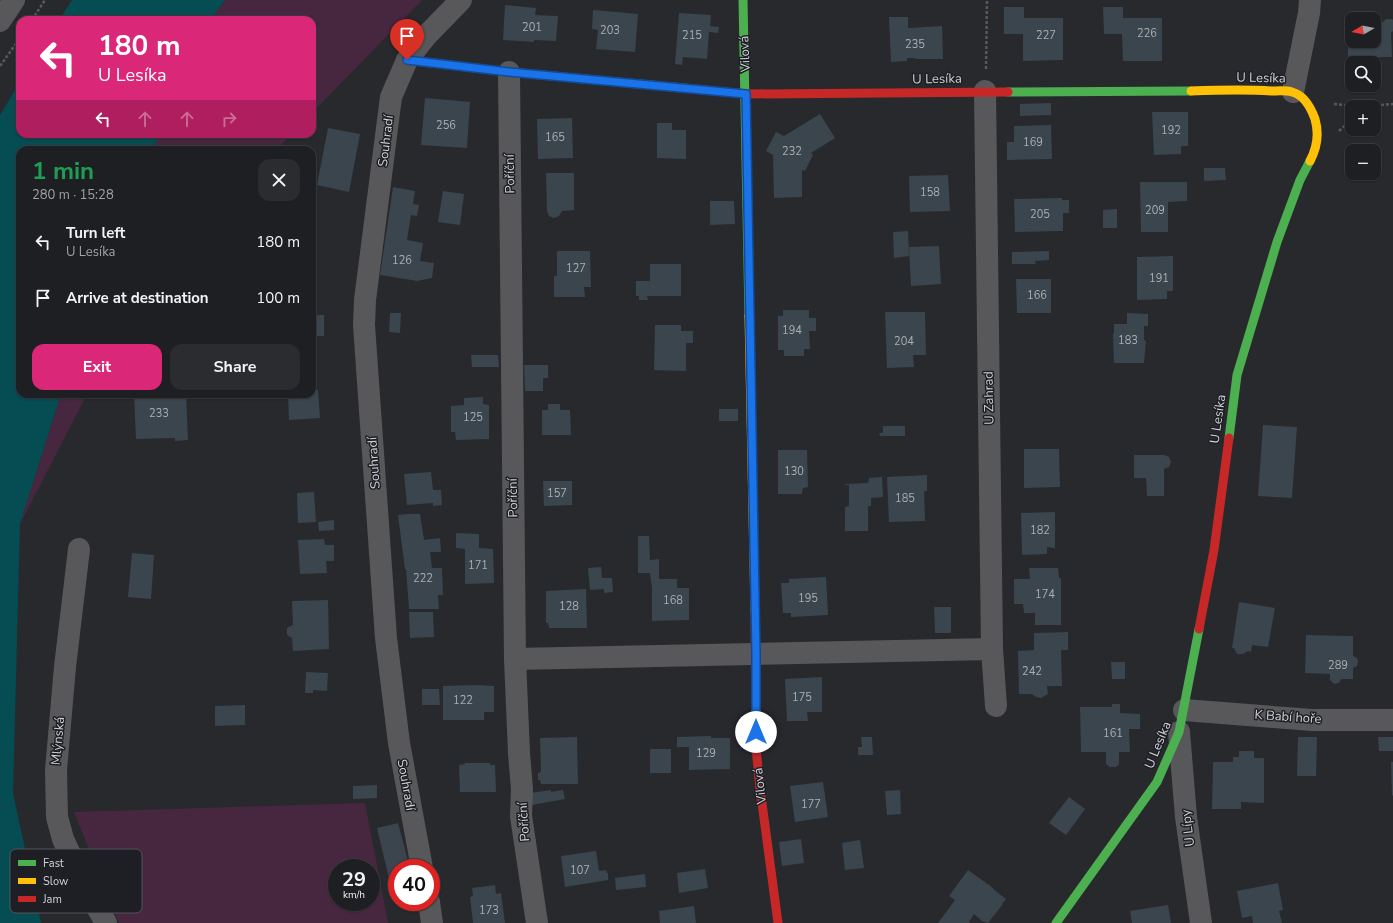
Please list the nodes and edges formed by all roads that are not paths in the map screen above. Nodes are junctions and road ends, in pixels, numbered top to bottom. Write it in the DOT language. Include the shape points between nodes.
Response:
graph roads {
  1 [pos="14,0"];
  2 [pos="461,0"];
  3 [pos="743,0"];
  4 [pos="1310,0"];
  5 [pos="0,21"];
  6 [pos="407,60"];
  7 [pos="509,72"];
  8 [pos="985,91"];
  9 [pos="746,94"];
  10 [pos="1300,96"];
  11 [pos="79,549"];
  12 [pos="992,649"];
  13 [pos="756,654"];
  14 [pos="515,659"];
  15 [pos="996,706"];
  16 [pos="1184,710"];
  17 [pos="1393,720"];
  18 [pos="1179,732"];
  19 [pos="68,849"];
  20 [pos="420,859"];
  21 [pos="430,911"];
  22 [pos="100,913"];
  23 [pos="106,923"];
  24 [pos="432,923"];
  25 [pos="537,923"];
  26 [pos="778,923"];
  27 [pos="1056,923"];
  28 [pos="1201,923"];
  1 -- 5 [label="street"];
  2 -- 6 [label="street"];
  3 -- 9 [label="street, Vilová"];
  4 -- 10 [label="street"];
  6 -- 7 [label="street, U Lesíka"];
  6 -- 20 [label="street, Souhradí" via="391,97 364,325 387,645 399,743"];
  7 -- 9 [label="street, U Lesíka"];
  7 -- 14 [label="street, Poříční"];
  8 -- 9 [label="street, U Lesíka"];
  8 -- 10 [label="street, U Lesíka" via="1261,90"];
  8 -- 12 [label="street, U Zahrad"];
  9 -- 13 [label="street, Vilová"];
  10 -- 16 [label="street, U Lesíka" via="1313,114 1316,124 1315,152 1300,180 1277,242 1237,375 1214,550"];
  11 -- 19 [label="street, Mlýnská" via="56,770 57,818"];
  12 -- 13 [label="street"];
  12 -- 15 [label="street, U Zahrad"];
  13 -- 14 [label="street"];
  13 -- 26 [label="street, Vilová" via="756,748"];
  14 -- 25 [label="street, Poříční" via="522,816"];
  16 -- 17 [label="street, K Babí hoře" via="1312,720"];
  16 -- 18 [label="street, U Lesíka"];
  18 -- 27 [label="street, U Lesíka" via="1157,782"];
  18 -- 28 [label="street, U Lípy" via="1186,817"];
  21 -- 24 [label="street"];
  22 -- 23 [label="street, Mlýnská"];
}
